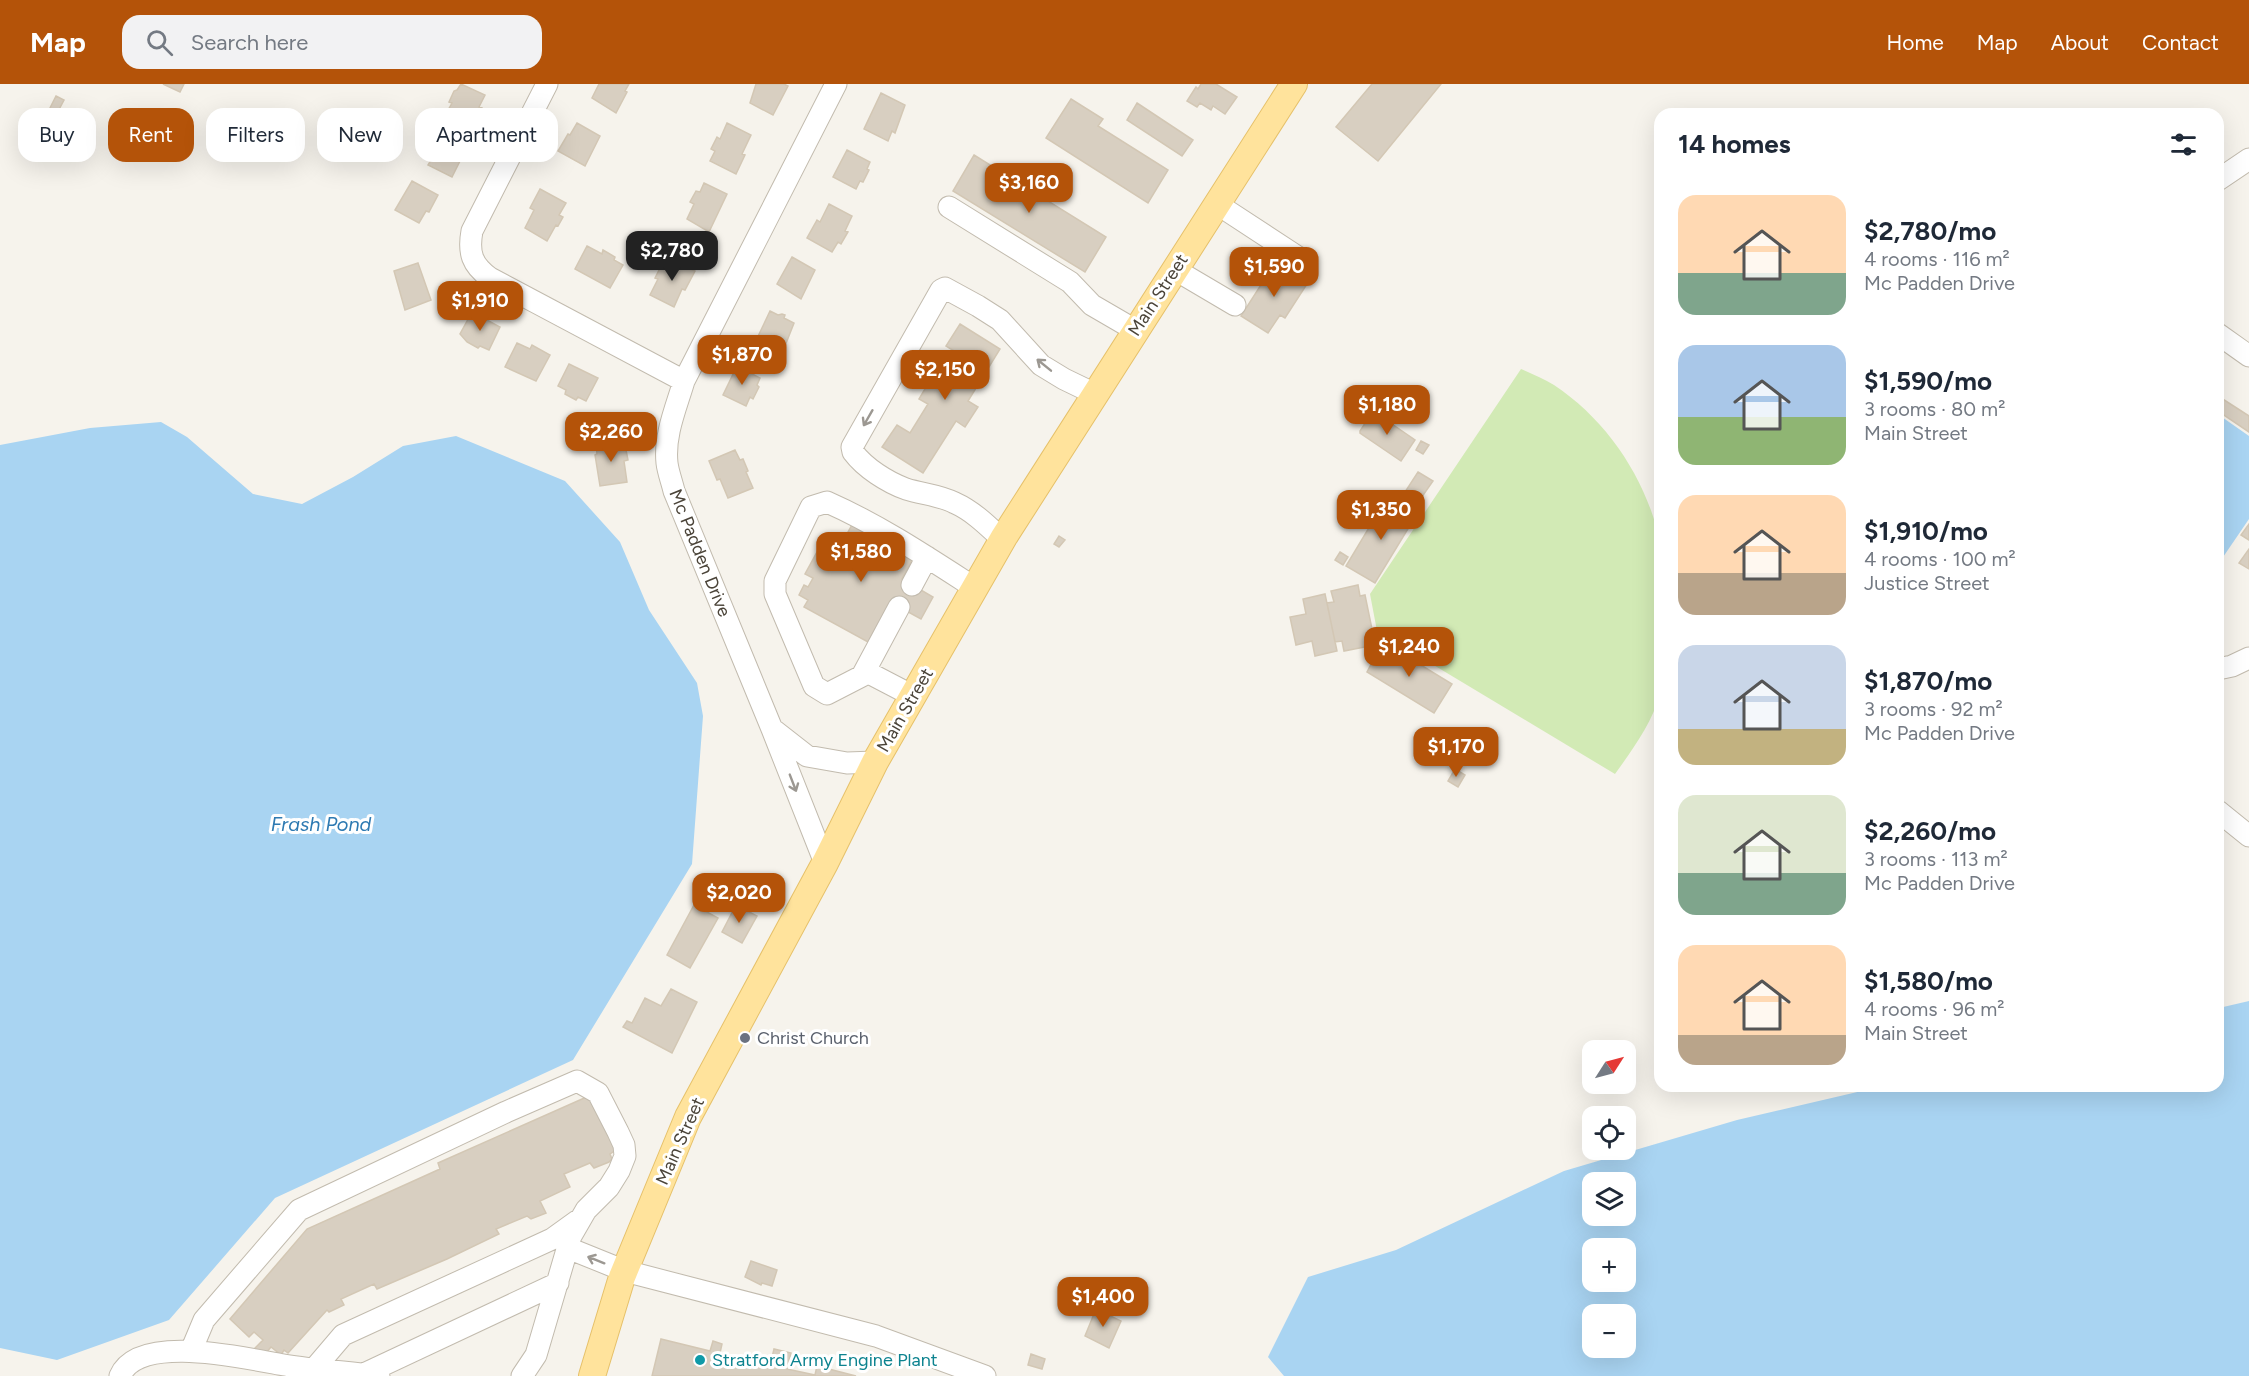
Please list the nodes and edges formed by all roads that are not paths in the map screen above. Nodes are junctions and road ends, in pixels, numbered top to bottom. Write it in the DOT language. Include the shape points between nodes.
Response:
graph roads {
  1 [pos="547,84"];
  2 [pos="836,84"];
  3 [pos="1294,84"];
  4 [pos="2249,159"];
  5 [pos="2224,176"];
  6 [pos="1217,204"];
  7 [pos="949,207"];
  8 [pos="1301,259"];
  9 [pos="1174,269"];
  10 [pos="1235,305"];
  11 [pos="1135,330"];
  12 [pos="2224,338"];
  13 [pos="2249,356"];
  14 [pos="684,381"];
  15 [pos="1095,394"];
  16 [pos="1003,540"];
  17 [pos="927,557"];
  18 [pos="912,585"];
  19 [pos="975,588"];
  20 [pos="899,607"];
  21 [pos="2249,658"];
  22 [pos="2224,668"];
  23 [pos="865,671"];
  24 [pos="913,696"];
  25 [pos="772,729"];
  26 [pos="876,762"];
  27 [pos="2224,816"];
  28 [pos="2249,836"];
  29 [pos="825,863"];
  30 [pos="582,1217"];
  31 [pos="568,1248"];
  32 [pos="625,1271"];
  33 [pos="558,1283"];
  34 [pos="191,1351"];
  35 [pos="314,1368"];
  36 [pos="372,1375"];
  37 [pos="120,1376"];
  38 [pos="522,1376"];
  39 [pos="592,1376"];
  40 [pos="985,1376"];
  1 -- 14 [label="street" via="472,231 470,253 474,263 490,278"];
  2 -- 14 [label="street, Mc Padden Drive"];
  3 -- 6 [label="main road, Main Street"];
  4 -- 5 [label="street"];
  6 -- 8 [label="street"];
  6 -- 9 [label="main road, Main Street"];
  7 -- 11 [label="street" via="1070,282 1092,305"];
  9 -- 10 [label="street"];
  9 -- 11 [label="main road, Main Street"];
  11 -- 15 [label="main road, Main Street"];
  12 -- 13 [label="street"];
  14 -- 25 [label="street, Mc Padden Drive" via="669,431 667,464 674,491"];
  15 -- 16 [label="main road, Main Street"];
  15 -- 16 [label="street, one-way" via="1041,365 1000,320 945,288 941,290 852,447 853,452 892,483 955,503"];
  16 -- 19 [label="main road, Main Street"];
  17 -- 18 [label="street"];
  17 -- 19 [label="street"];
  17 -- 23 [label="street" via="827,502 811,507 775,580 775,594 814,686 827,694"];
  19 -- 24 [label="main road, Main Street"];
  20 -- 23 [label="street"];
  21 -- 22 [label="street"];
  23 -- 24 [label="street"];
  24 -- 26 [label="main road, Main Street"];
  25 -- 26 [label="street, Mc Padden Drive" via="807,756 847,763"];
  25 -- 29 [label="street, Mc Padden Drive, one-way"];
  26 -- 29 [label="main road, Main Street"];
  27 -- 28 [label="street"];
  29 -- 32 [label="main road, Main Street" via="688,1117"];
  30 -- 31 [label="street"];
  30 -- 34 [label="street" via="609,1187 625,1155 624,1145 598,1093 577,1081 299,1210 204,1320"];
  30 -- 35 [label="street" via="552,1239 343,1335"];
  32 -- 31 [label="street, one-way"];
  31 -- 33 [label="street"];
  32 -- 39 [label="main road, Main Street"];
  32 -- 40 [label="street" via="876,1336"];
  33 -- 36 [label="street"];
  33 -- 38 [label="street" via="536,1355"];
  34 -- 35 [label="street"];
  34 -- 37 [label="street" via="160,1353 132,1361"];
  35 -- 36 [label="street"];
}
